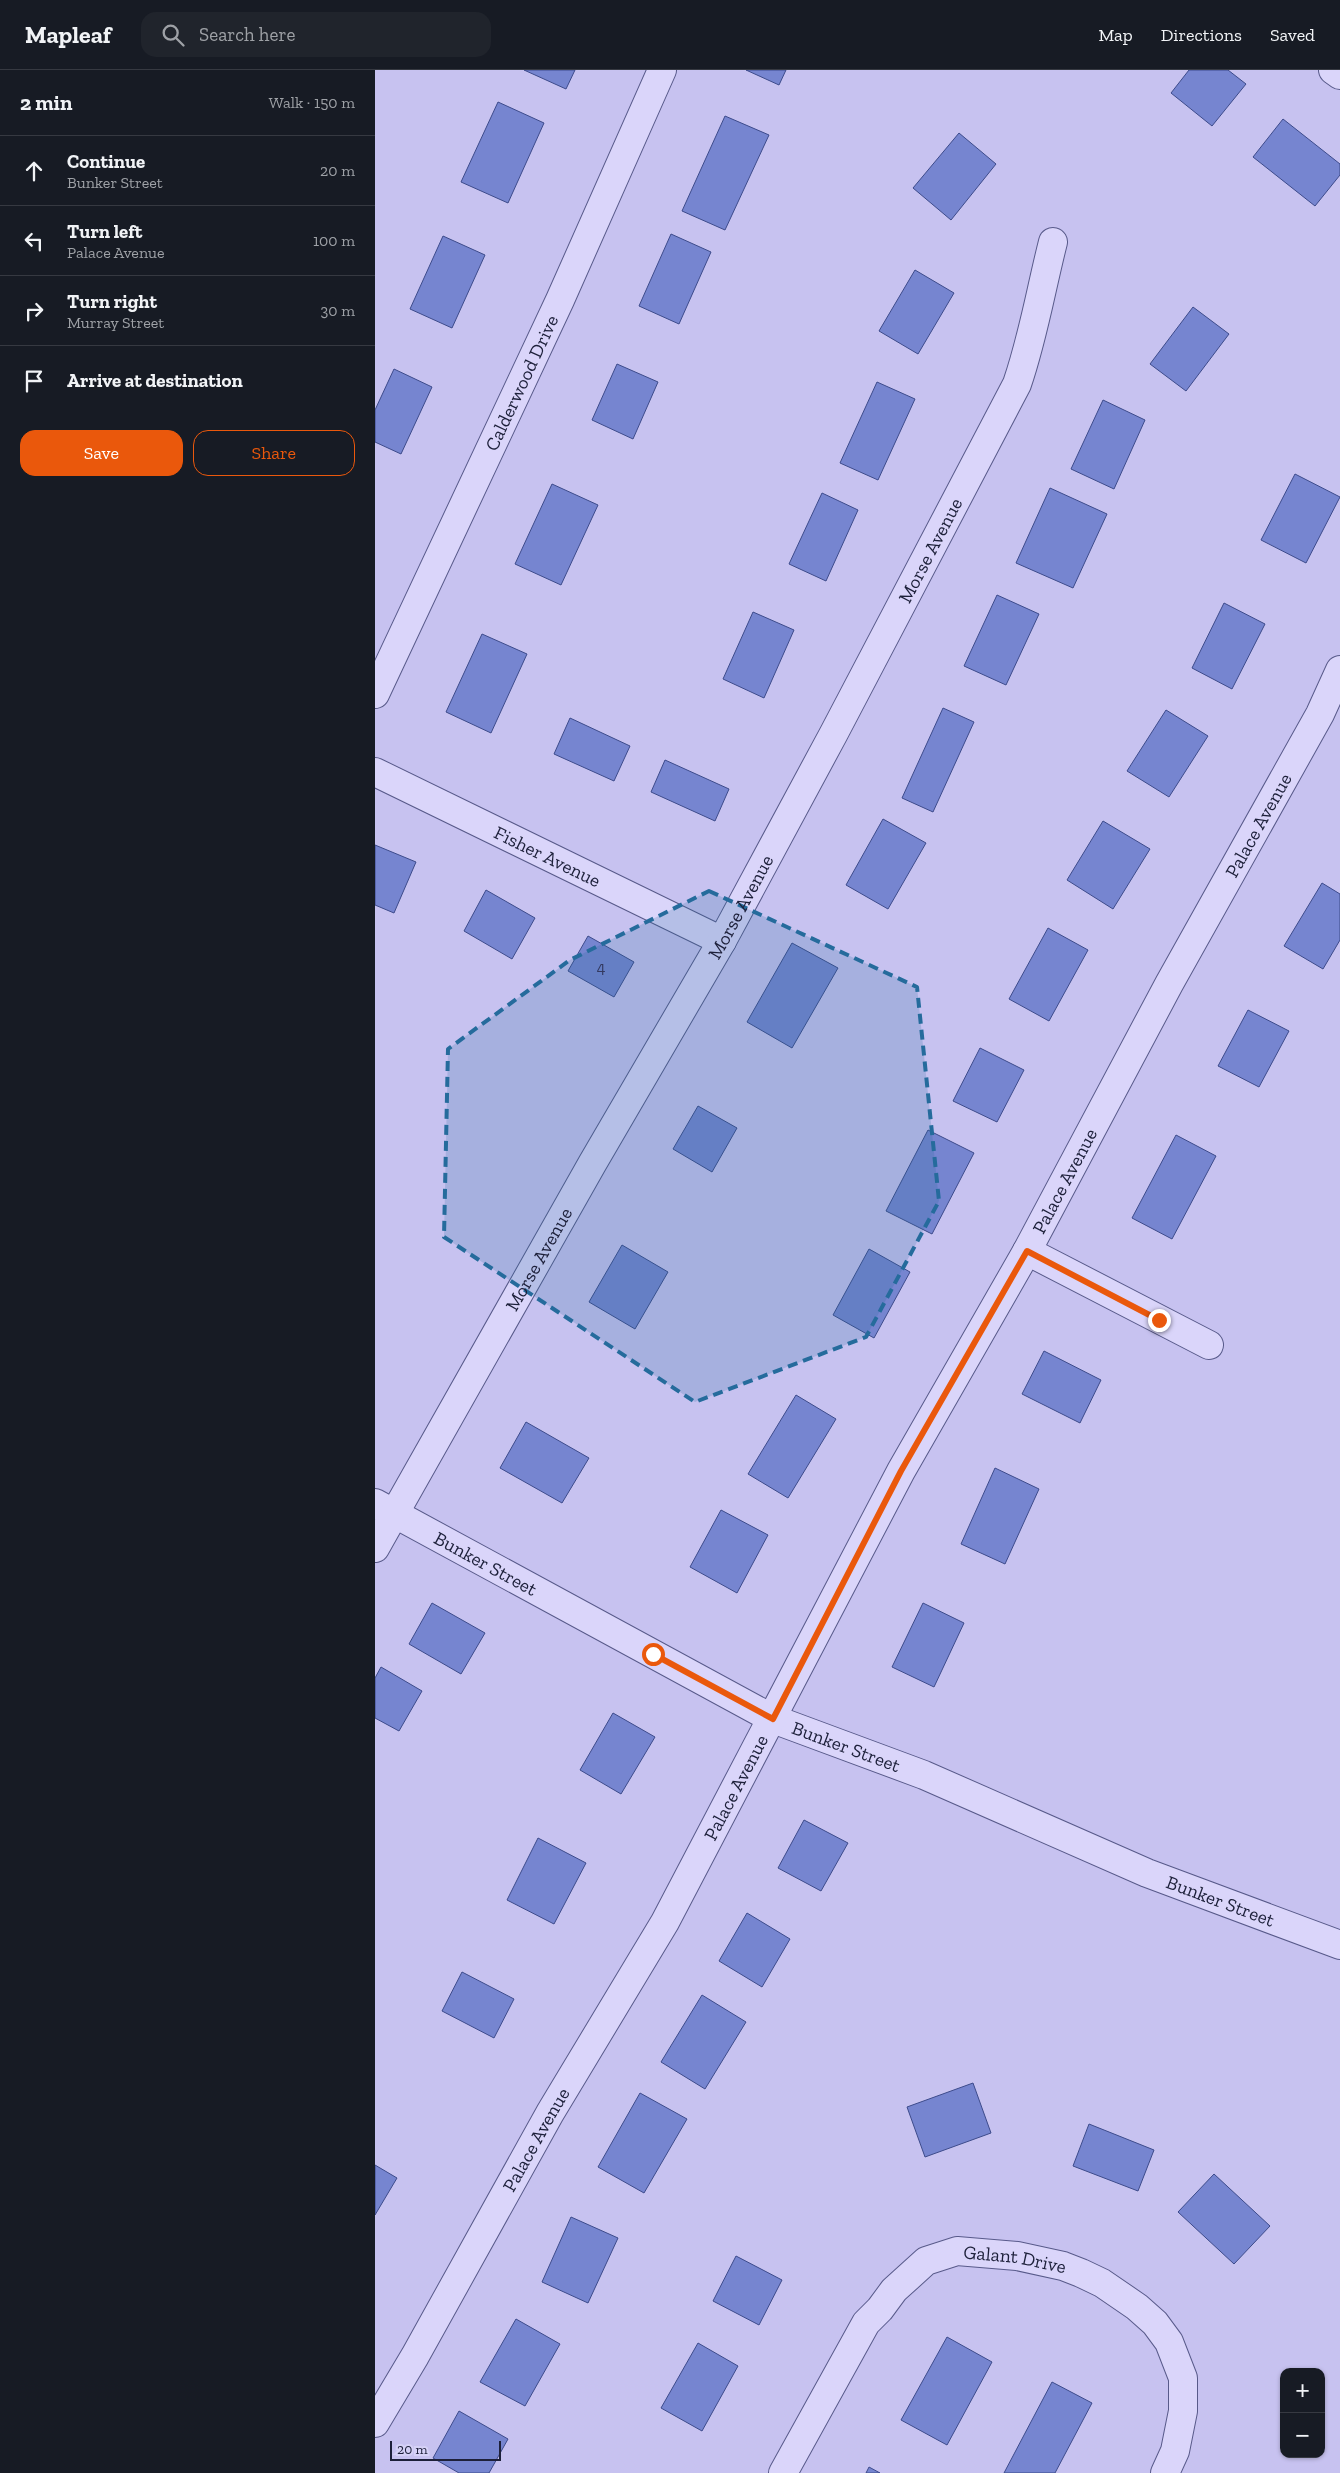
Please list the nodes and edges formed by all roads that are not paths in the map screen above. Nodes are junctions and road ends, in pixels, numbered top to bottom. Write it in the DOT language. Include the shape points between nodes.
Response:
graph roads {
  1 [pos="662,70"];
  2 [pos="1333,70"];
  3 [pos="1340,76"];
  4 [pos="1053,242"];
  5 [pos="1340,670"];
  6 [pos="375,694"];
  7 [pos="375,772"];
  8 [pos="722,941"];
  9 [pos="1027,1251"];
  10 [pos="1209,1345"];
  11 [pos="385,1508"];
  12 [pos="375,1548"];
  13 [pos="773,1719"];
  14 [pos="1340,1945"];
  15 [pos="375,2423"];
  16 [pos="783,2473"];
  17 [pos="1165,2473"];
  1 -- 6 [label="street, Calderwood Drive" via="560,300"];
  2 -- 3 [label="street"];
  4 -- 8 [label="street, Morse Avenue" via="1028,353 1017,384"];
  5 -- 9 [label="street, Palace Avenue" via="1320,714 1169,984"];
  7 -- 8 [label="street, Fisher Avenue"];
  8 -- 11 [label="street, Morse Avenue"];
  9 -- 10 [label="street"];
  9 -- 13 [label="street, Palace Avenue" via="901,1471"];
  11 -- 12 [label="street, Morse Avenue"];
  11 -- 13 [label="street, Bunker Street"];
  13 -- 14 [label="street, Bunker Street" via="924,1776 1147,1873"];
  13 -- 15 [label="street, Palace Avenue" via="665,1922 549,2114"];
  16 -- 17 [label="street, Galant Drive" via="866,2323 894,2290 926,2261 957,2251 1017,2256 1063,2266 1120,2294 1155,2323 1169,2342 1183,2378 1183,2411 1175,2451"];
}
